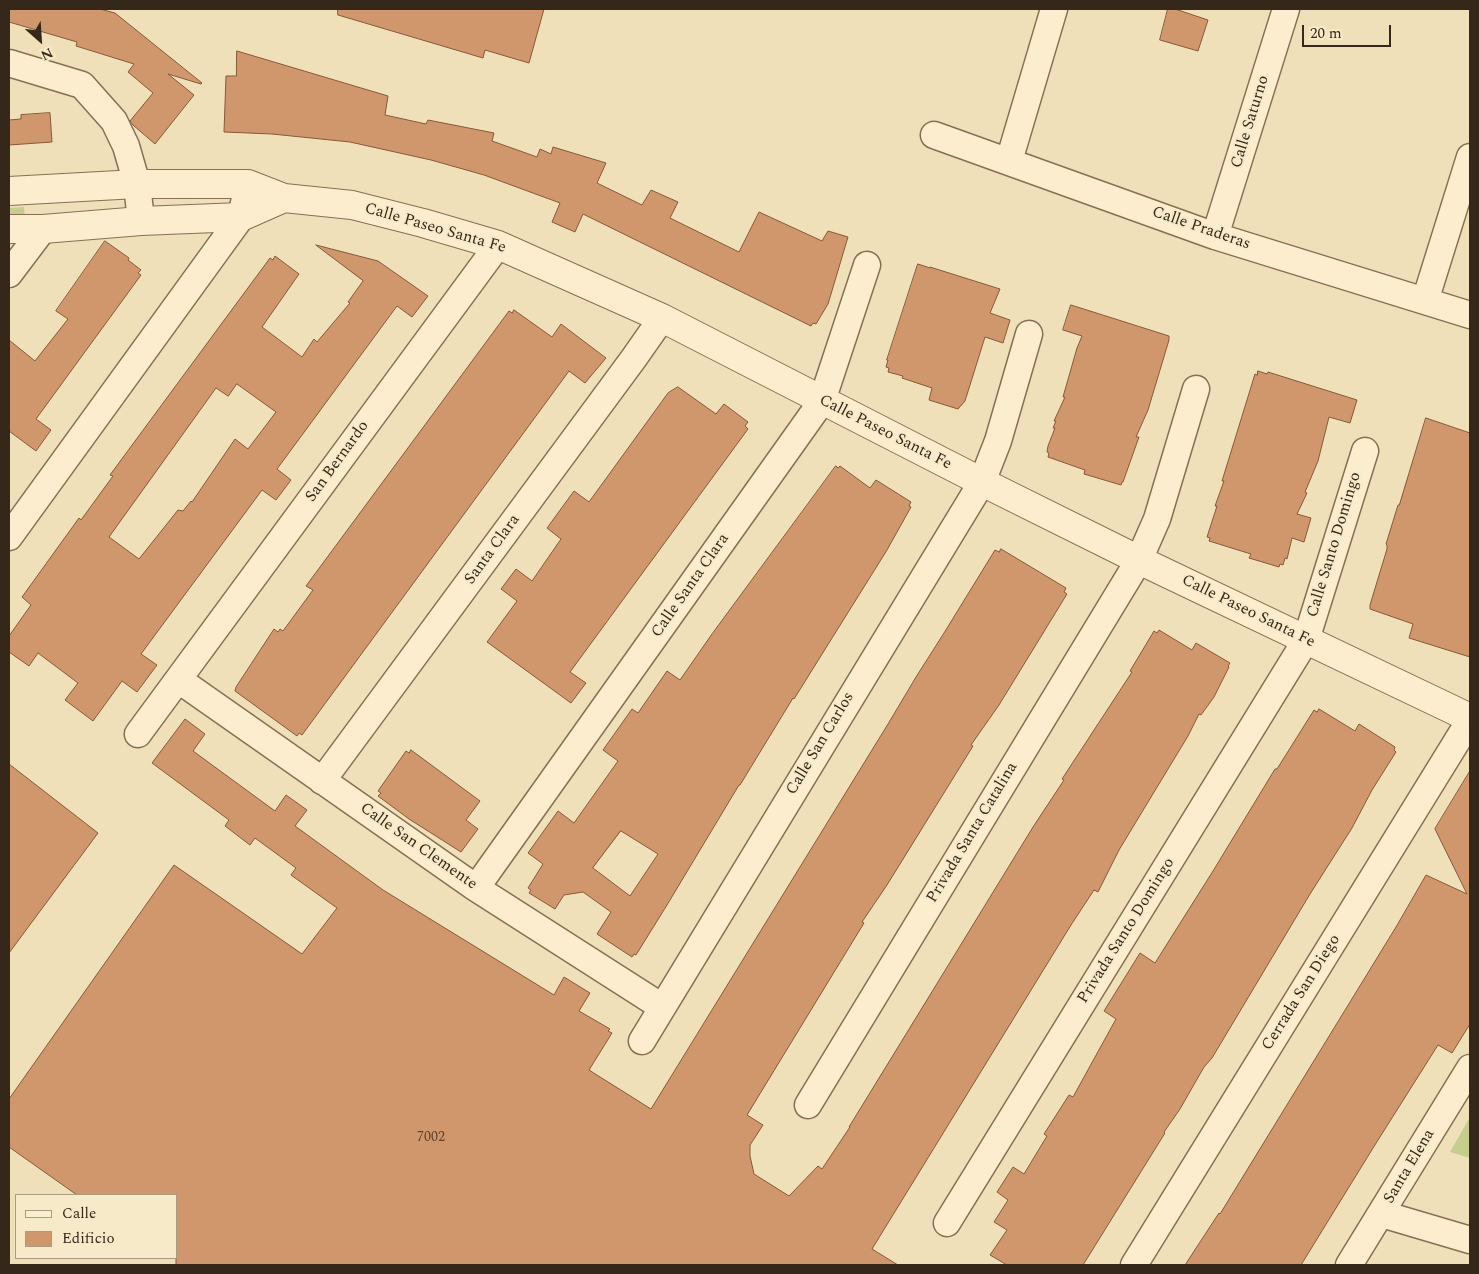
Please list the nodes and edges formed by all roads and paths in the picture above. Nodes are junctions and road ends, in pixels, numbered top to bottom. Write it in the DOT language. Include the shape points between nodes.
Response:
graph roads {
  1 [pos="1054,9"];
  2 [pos="1286,9"];
  3 [pos="9,63"];
  4 [pos="934,135"];
  5 [pos="1470,157"];
  6 [pos="1009,161"];
  7 [pos="137,184"];
  8 [pos="248,184"];
  9 [pos="9,190"];
  10 [pos="284,198"];
  11 [pos="241,218"];
  12 [pos="141,221"];
  13 [pos="9,229"];
  14 [pos="43,229"];
  15 [pos="1215,236"];
  16 [pos="498,245"];
  17 [pos="867,265"];
  18 [pos="9,274"];
  19 [pos="1425,301"];
  20 [pos="1470,315"];
  21 [pos="662,318"];
  22 [pos="1029,334"];
  23 [pos="1196,388"];
  24 [pos="822,401"];
  25 [pos="1365,451"];
  26 [pos="982,482"];
  27 [pos="9,537"];
  28 [pos="1139,560"];
  29 [pos="1306,640"];
  30 [pos="179,680"];
  31 [pos="1470,719"];
  32 [pos="138,734"];
  33 [pos="322,781"];
  34 [pos="476,888"];
  35 [pos="662,1007"];
  36 [pos="642,1042"];
  37 [pos="1470,1068"];
  38 [pos="808,1105"];
  39 [pos="1382,1214"];
  40 [pos="947,1223"];
  41 [pos="1470,1240"];
  42 [pos="1134,1265"];
  43 [pos="1349,1265"];
  1 -- 6 [label="street"];
  2 -- 15 [label="street, Calle Saturno"];
  3 -- 7 [label="street" via="82,85 114,121 126,146"];
  4 -- 6 [label="street, Calle Praderas"];
  5 -- 19 [label="street"];
  6 -- 15 [label="street, Calle Praderas"];
  7 -- 8 [label="street, Calle Paseo Santa Fe"];
  7 -- 9 [label="street, Calle Paseo Santa Fe"];
  7 -- 12 [label="street"];
  8 -- 10 [label="street, Calle Paseo Santa Fe"];
  8 -- 11 [label="street"];
  10 -- 11 [label="street"];
  10 -- 16 [label="street, Calle Paseo Santa Fe" via="352,205"];
  11 -- 12 [label="street"];
  11 -- 27 [label="street"];
  12 -- 14 [label="street"];
  13 -- 14 [label="street"];
  14 -- 18 [label="street"];
  15 -- 19 [label="street, Calle Praderas"];
  16 -- 21 [label="street, Calle Paseo Santa Fe"];
  16 -- 30 [label="street, San Bernardo"];
  17 -- 24 [label="street, Calle Santa Clara"];
  19 -- 20 [label="street, Calle Praderas"];
  21 -- 24 [label="street, Calle Paseo Santa Fe"];
  21 -- 33 [label="street, Santa Clara"];
  22 -- 26 [label="street, Calle San Carlos" via="998,441"];
  23 -- 28 [label="street, Privada Santa Catalina" via="1157,519"];
  24 -- 26 [label="street, Calle Paseo Santa Fe"];
  24 -- 34 [label="street, Calle Santa Clara"];
  25 -- 29 [label="street, Calle Santo Domingo"];
  26 -- 28 [label="street, Calle Paseo Santa Fe"];
  26 -- 35 [label="street, Calle San Carlos"];
  28 -- 29 [label="street, Calle Paseo Santa Fe"];
  28 -- 38 [label="street, Privada Santa Catalina"];
  29 -- 31 [label="street, Calle Paseo Santa Fe"];
  29 -- 40 [label="street, Privada Santo Domingo"];
  30 -- 32 [label="street, San Bernardo"];
  30 -- 33 [label="street, Calle San Clemente"];
  31 -- 42 [label="street, Cerrada San Diego"];
  33 -- 34 [label="street, Calle San Clemente"];
  34 -- 35 [label="street, Calle San Clemente"];
  35 -- 36 [label="street, Calle San Carlos"];
  37 -- 39 [label="street, Santa Elena"];
  39 -- 41 [label="street"];
  39 -- 43 [label="street, Santa Elena"];
}
